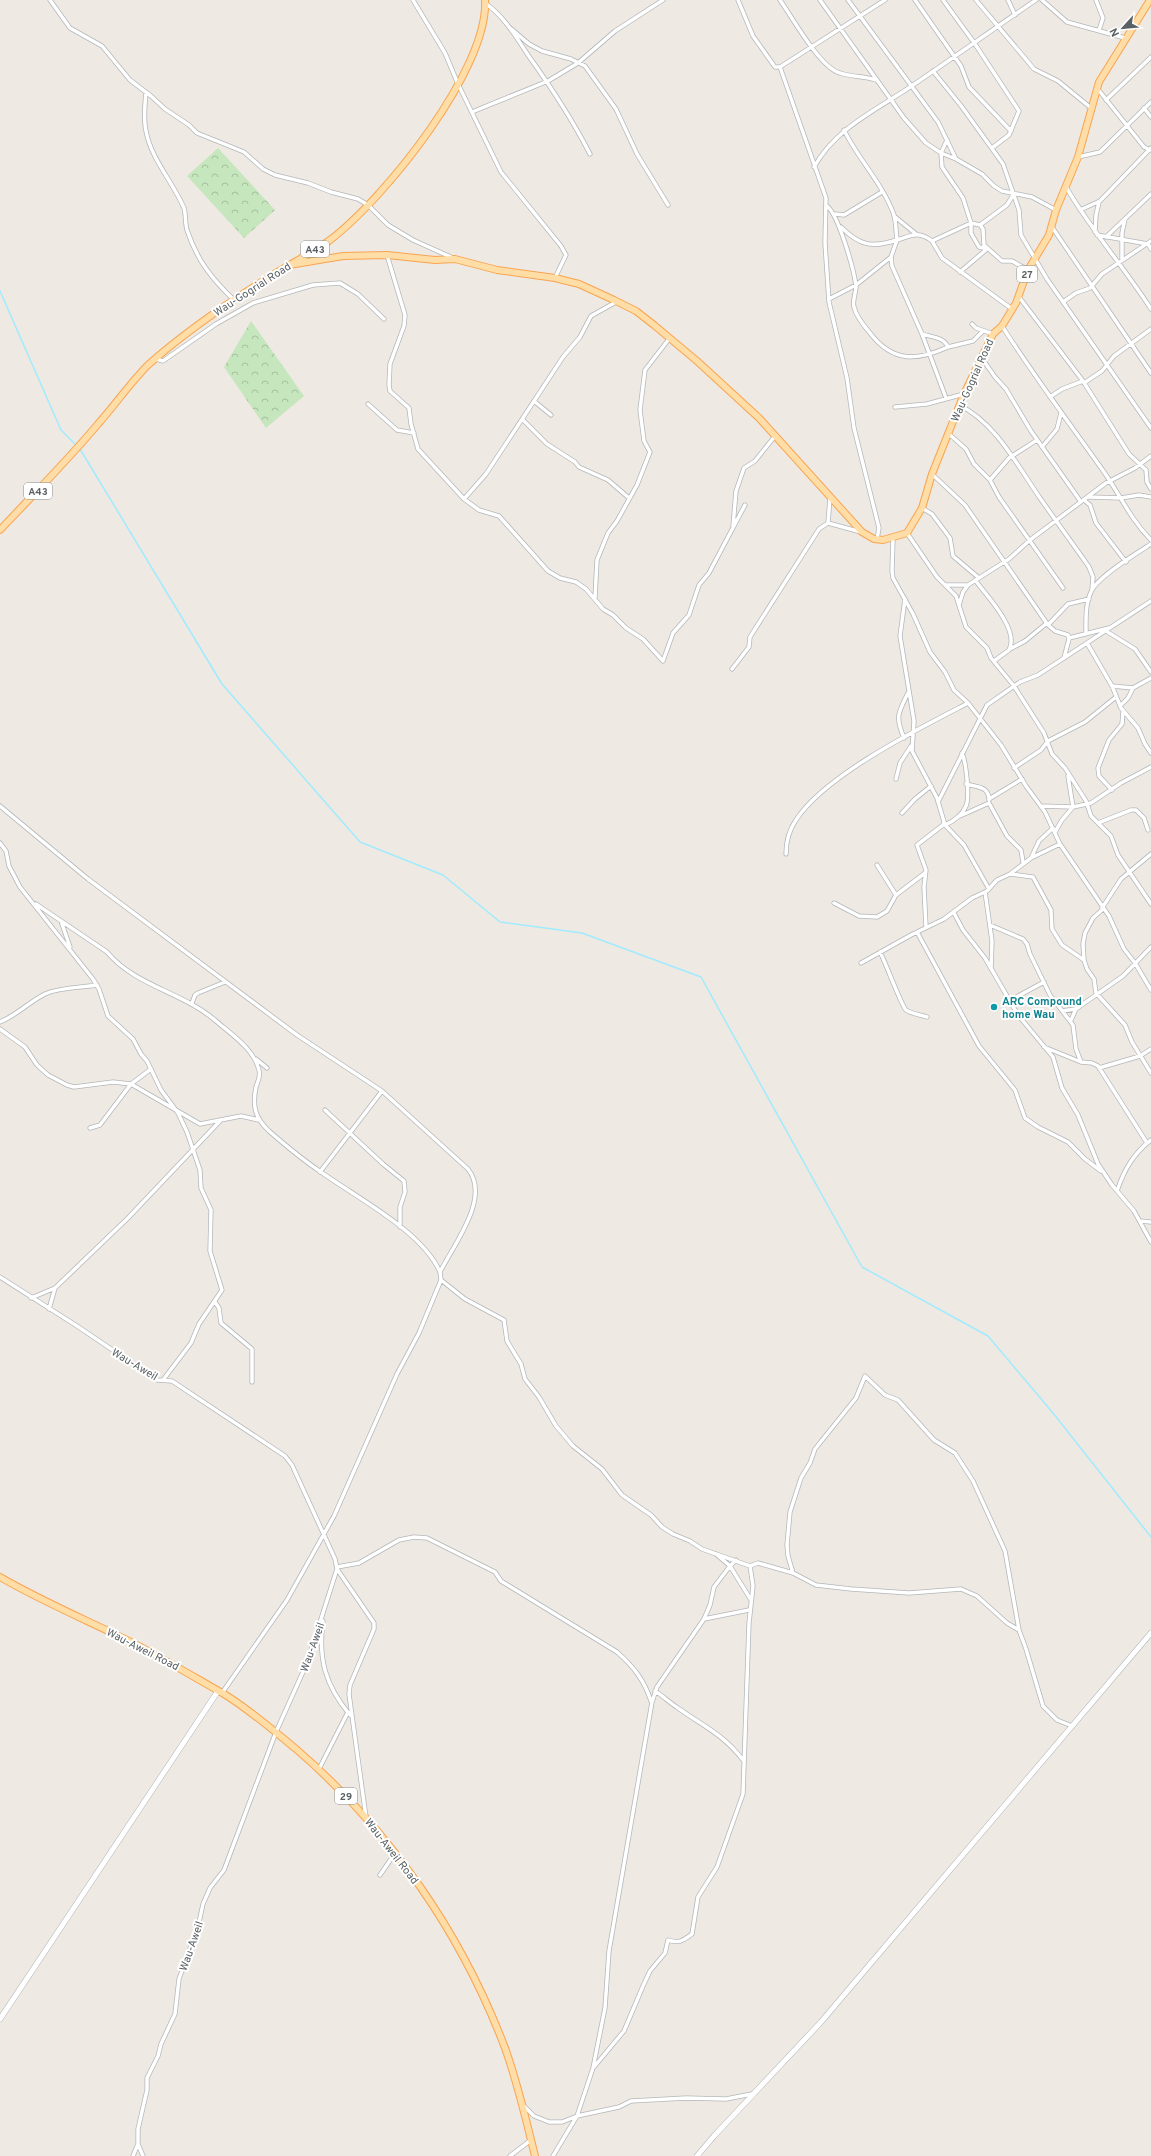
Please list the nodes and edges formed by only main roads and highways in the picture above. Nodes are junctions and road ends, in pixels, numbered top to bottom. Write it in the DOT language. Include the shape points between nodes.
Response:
graph roads {
  1 [pos="484,1"];
  2 [pos="1150,1"];
  3 [pos="289,265"];
  4 [pos="0,530"];
  5 [pos="0,1577"];
  6 [pos="535,2156"];
  1 -- 3 [label="main road, Wau-Gogrial Road / A43" via="482,32 470,62 441,115 368,205 330,240"];
  2 -- 3 [label="main road, Wau-Gogrial Road / 27" via="1097,87 1078,157 1056,210 1052,227 1028,270 1013,309 1002,326 993,334 964,394 932,474 922,508 907,533 893,539 877,539 862,532 759,418 697,361 636,311 580,284 498,270 456,259 435,260 387,255 343,256"];
  3 -- 4 [label="main road, Wau-Gogrial Road / A43" via="234,300 156,359 77,449"];
  5 -- 6 [label="main road, Wau-Aweil Road / 29" via="148,1651 220,1692 276,1732 319,1769 366,1816 435,1908 477,1984 505,2049 524,2106"];
}
